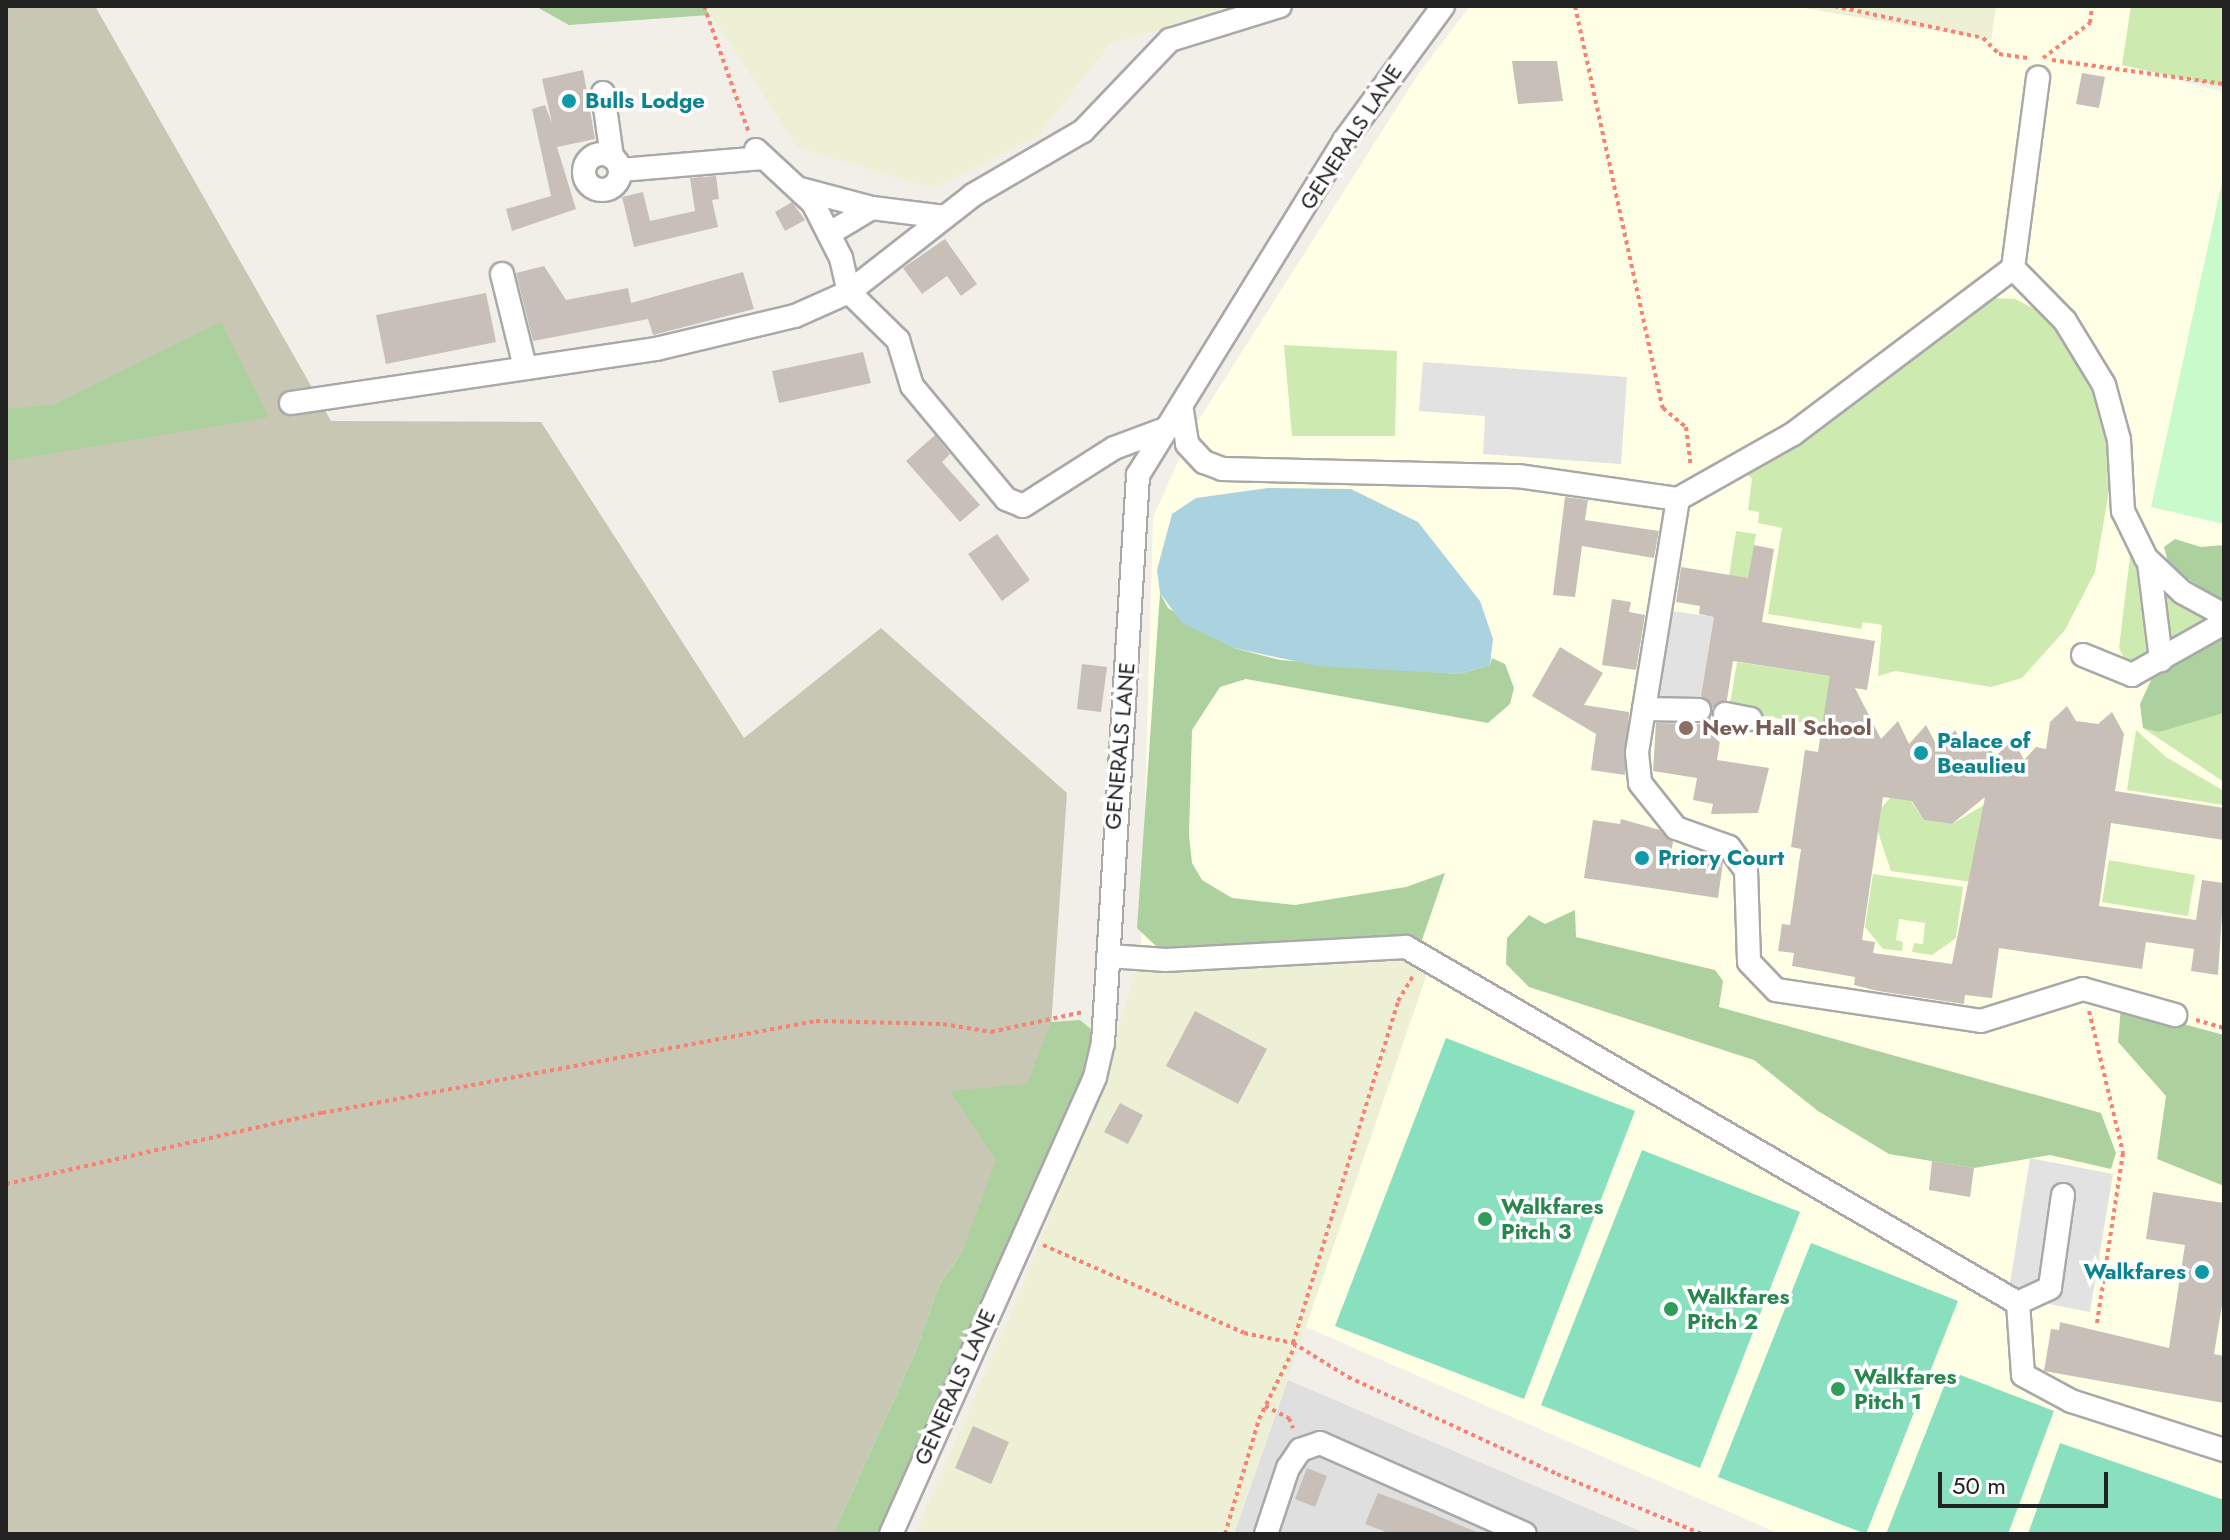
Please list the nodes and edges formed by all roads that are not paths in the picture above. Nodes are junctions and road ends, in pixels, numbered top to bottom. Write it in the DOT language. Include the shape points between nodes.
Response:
graph roads {
  1 [pos="1280,6"];
  2 [pos="1443,6"];
  3 [pos="2040,68"];
  4 [pos="603,93"];
  5 [pos="800,188"];
  6 [pos="872,208"];
  7 [pos="944,217"];
  8 [pos="830,233"];
  9 [pos="2013,268"];
  10 [pos="502,274"];
  11 [pos="849,292"];
  12 [pos="525,367"];
  13 [pos="291,403"];
  14 [pos="1176,419"];
  15 [pos="1678,499"];
  16 [pos="2149,563"];
  17 [pos="2224,615"];
  18 [pos="2224,623"];
  19 [pos="2083,655"];
  20 [pos="2161,660"];
  21 [pos="1644,709"];
  22 [pos="1699,710"];
  23 [pos="1725,714"];
  24 [pos="1751,719"];
  25 [pos="1109,956"];
  26 [pos="2175,1015"];
  27 [pos="2063,1195"];
  28 [pos="2018,1303"];
  29 [pos="2224,1450"];
  30 [pos="891,1534"];
  31 [pos="1266,1534"];
  32 [pos="1525,1534"];
  1 -- 7 [label="street" via="1170,40 1083,131"];
  2 -- 14 [label="street, GENERALS LANE" via="1344,141"];
  3 -- 9 [label="street"];
  4 -- 5 [label="street" via="616,163 760,154"];
  5 -- 6 [label="street"];
  5 -- 8 [label="street"];
  6 -- 7 [label="street"];
  6 -- 8 [label="street"];
  7 -- 11 [label="street"];
  8 -- 11 [label="street"];
  9 -- 15 [label="street" via="1793,434"];
  9 -- 16 [label="street" via="2065,321 2104,385 2119,440 2123,511"];
  10 -- 12 [label="street"];
  11 -- 12 [label="street" via="795,316 672,345"];
  11 -- 14 [label="street" via="898,340 912,386 1006,499 1023,506 1114,448"];
  12 -- 13 [label="street"];
  14 -- 15 [label="street" via="1187,444 1204,462 1222,469 1518,476"];
  14 -- 25 [label="street, GENERALS LANE" via="1138,475"];
  15 -- 21 [label="street"];
  16 -- 17 [label="street" via="2182,592"];
  16 -- 20 [label="street"];
  18 -- 20 [label="street"];
  19 -- 20 [label="street" via="2132,675"];
  21 -- 22 [label="street"];
  21 -- 26 [label="street" via="1637,753 1640,783 1676,828 1729,847 1746,870 1749,962 1776,990 1981,1021 2083,989"];
  23 -- 24 [label="street"];
  25 -- 28 [label="street" via="1166,960 1406,947"];
  25 -- 30 [label="street, GENERALS LANE" via="1108,1011 1095,1077"];
  27 -- 28 [label="street" via="2050,1288"];
  28 -- 29 [label="street" via="2018,1359 2023,1375 2037,1388"];
  31 -- 32 [label="street" via="1300,1450 1320,1443"];
}
